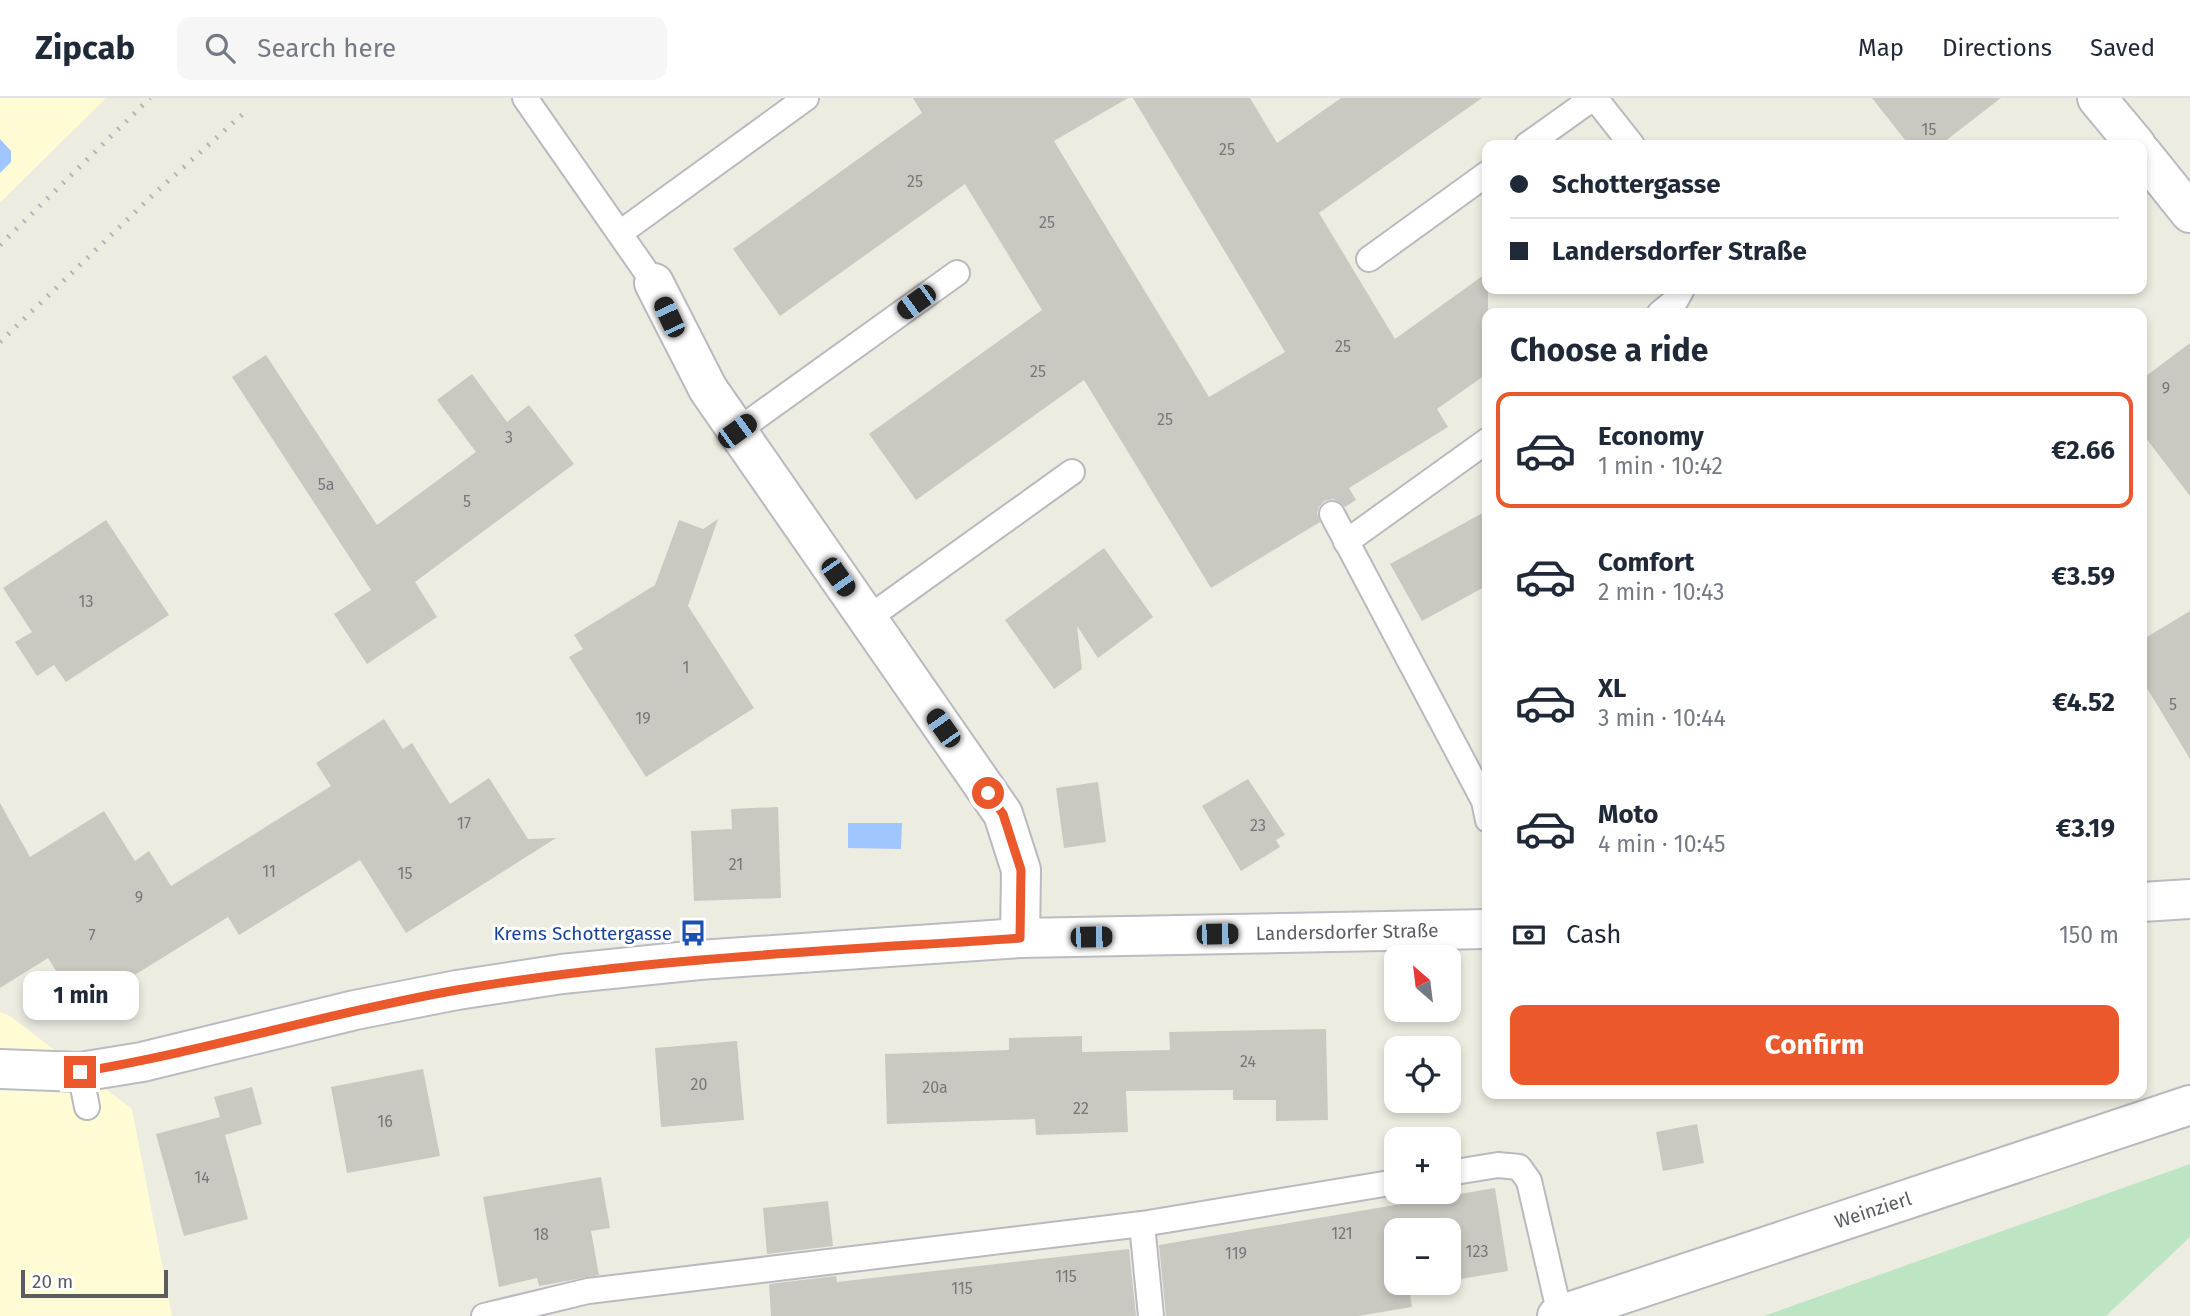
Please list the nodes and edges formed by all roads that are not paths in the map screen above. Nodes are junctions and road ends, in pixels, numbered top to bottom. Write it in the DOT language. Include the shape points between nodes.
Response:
graph roads {
  1 [pos="525,98"];
  2 [pos="806,98"];
  3 [pos="1594,98"];
  4 [pos="2097,98"];
  5 [pos="1534,140"];
  6 [pos="1628,140"];
  7 [pos="2132,140"];
  8 [pos="2147,159"];
  9 [pos="1482,177"];
  10 [pos="2190,213"];
  11 [pos="620,233"];
  12 [pos="1369,258"];
  13 [pos="957,273"];
  14 [pos="654,283"];
  15 [pos="1679,294"];
  16 [pos="1666,308"];
  17 [pos="737,431"];
  18 [pos="1482,444"];
  19 [pos="1072,472"];
  20 [pos="1332,514"];
  21 [pos="1346,542"];
  22 [pos="867,619"];
  23 [pos="1482,797"];
  24 [pos="2190,899"];
  25 [pos="2147,902"];
  26 [pos="1482,929"];
  27 [pos="1020,938"];
  28 [pos="0,1069"];
  29 [pos="2190,1105"];
  30 [pos="1461,1171"];
  31 [pos="1384,1184"];
  32 [pos="1142,1224"];
  33 [pos="1558,1315"];
  34 [pos="484,1316"];
  35 [pos="1151,1316"];
  1 -- 11 [label="lane"];
  2 -- 11 [label="lane"];
  3 -- 5 [label="lane"];
  3 -- 6 [label="lane"];
  4 -- 7 [label="street"];
  8 -- 10 [label="street"];
  9 -- 12 [label="lane"];
  11 -- 14 [label="lane"];
  13 -- 17 [label="lane"];
  14 -- 17 [label="street" via="708,389"];
  15 -- 16 [label="lane"];
  17 -- 22 [label="street"];
  18 -- 21 [label="lane"];
  19 -- 22 [label="lane"];
  20 -- 21 [label="lane"];
  21 -- 23 [label="lane"];
  22 -- 27 [label="street" via="1003,814 1021,870"];
  24 -- 25 [label="street"];
  26 -- 27 [label="street, Landersdorfer Straße"];
  27 -- 28 [label="street, Landersdorfer Straße" via="699,960 457,990 142,1062 84,1090"];
  29 -- 33 [label="street, Weinzierl"];
  30 -- 33 [label="lane" via="1519,1167 1529,1181"];
  31 -- 32 [label="lane"];
  32 -- 34 [label="lane" via="588,1291"];
  32 -- 35 [label="lane"];
}
